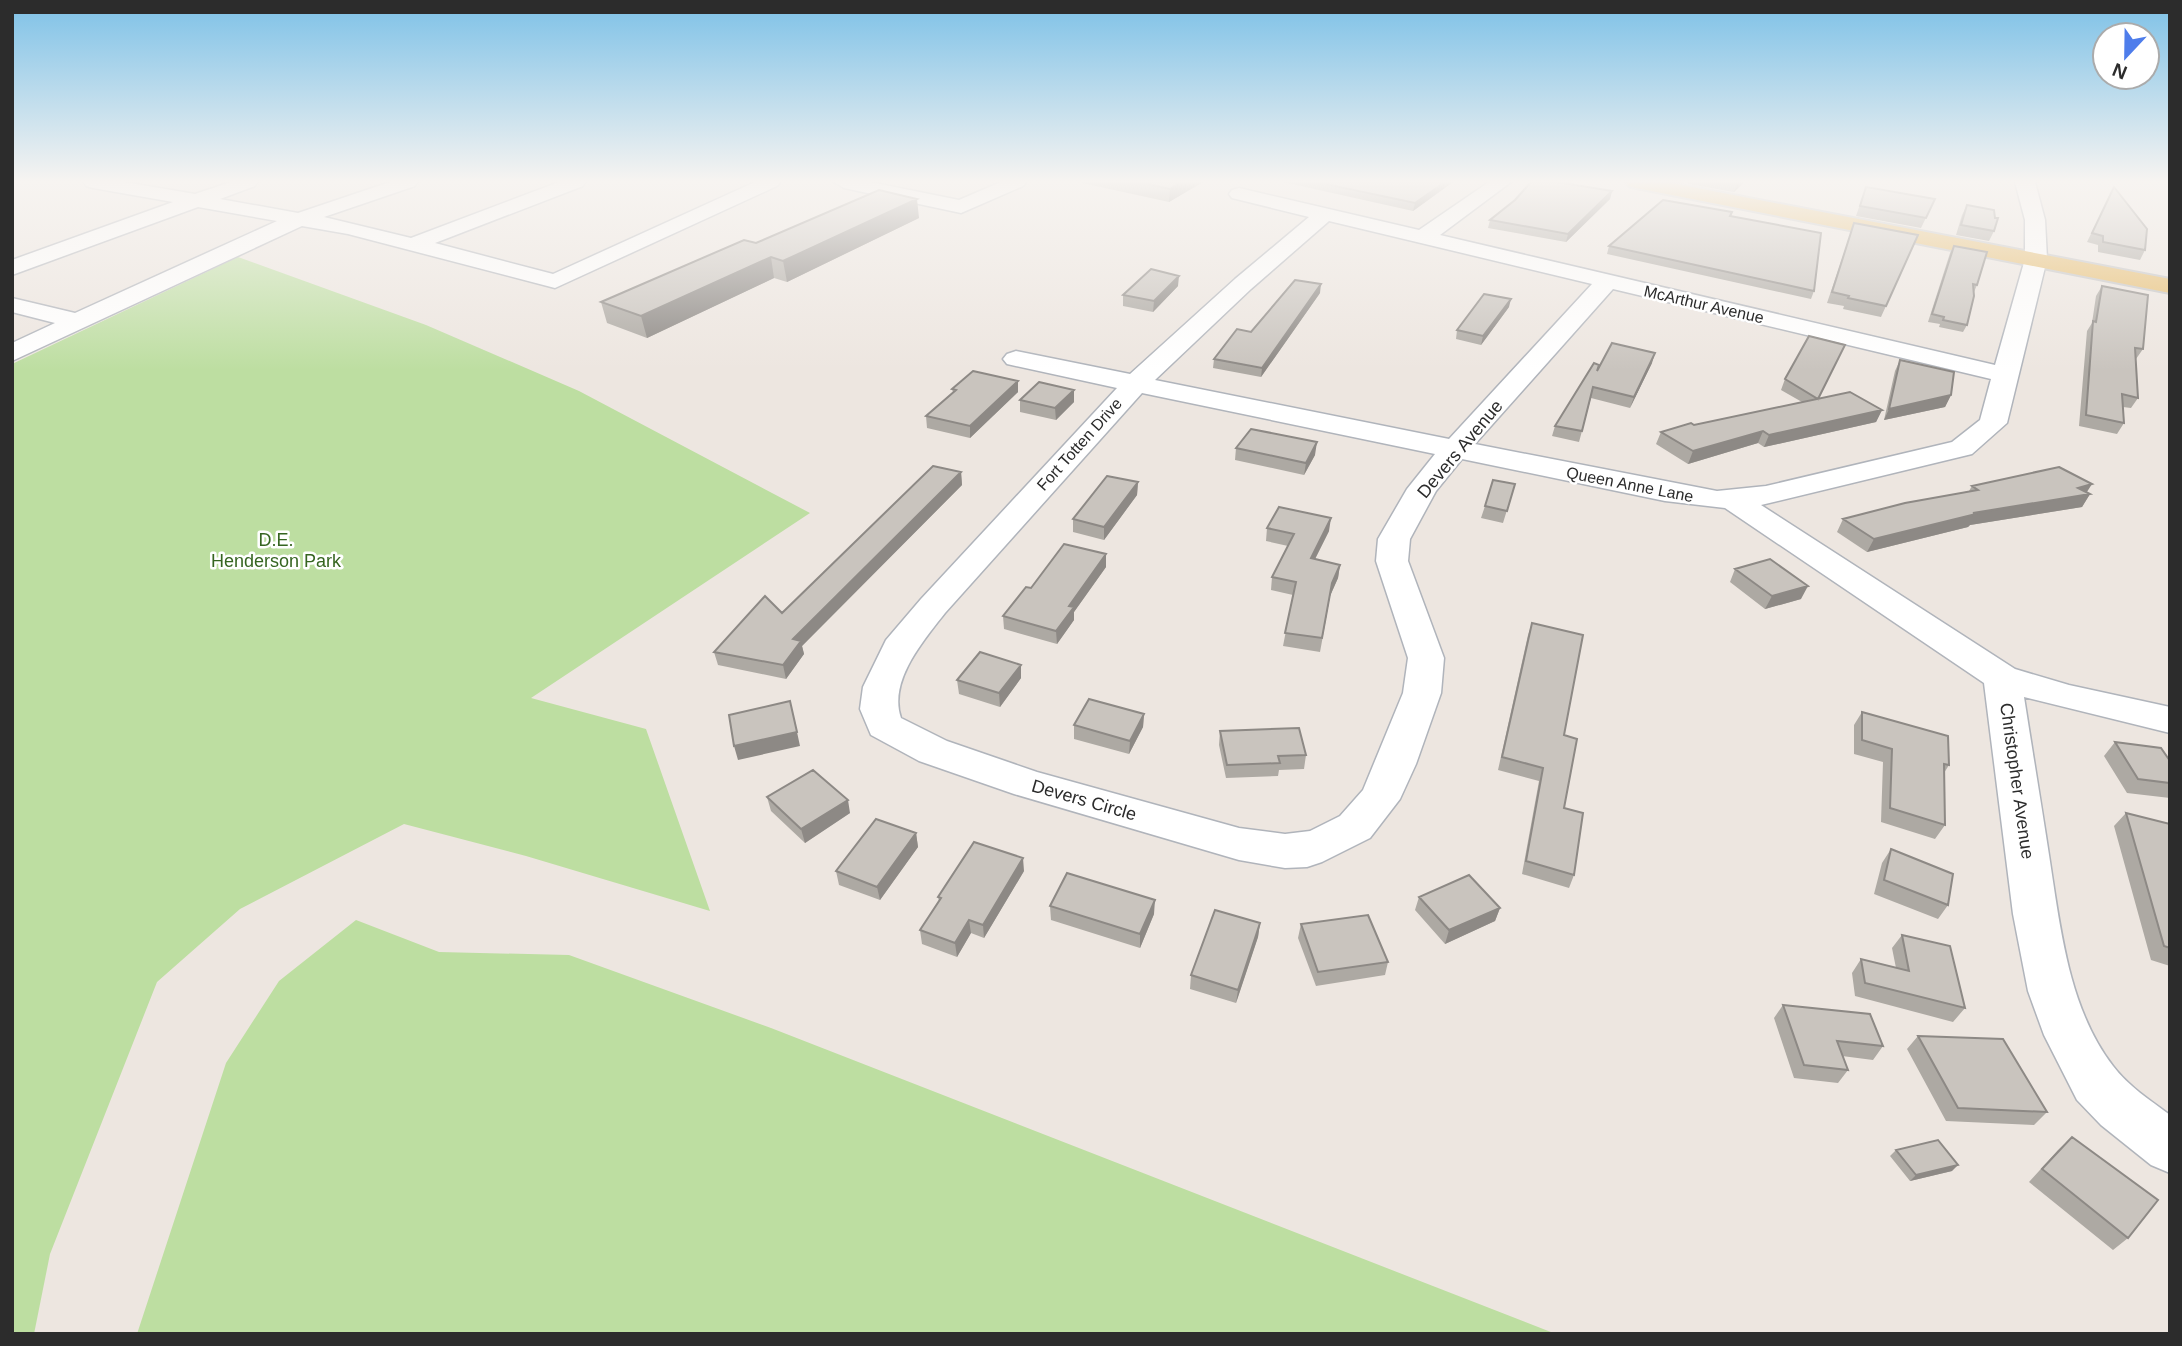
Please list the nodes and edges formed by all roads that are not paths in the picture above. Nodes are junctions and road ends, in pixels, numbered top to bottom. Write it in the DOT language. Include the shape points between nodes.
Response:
graph roads {
  1 [pos="76,245"];
  2 [pos="244,245"];
  3 [pos="417,245"];
  4 [pos="634,245"];
  5 [pos="1289,245"];
  6 [pos="1456,245"];
  7 [pos="1962,245"];
  8 [pos="2036,245"];
  9 [pos="2036,259"];
  10 [pos="12,268"];
  11 [pos="1608,281"];
  12 [pos="2170,285"];
  13 [pos="12,305"];
  14 [pos="78,321"];
  15 [pos="12,353"];
  16 [pos="1016,359"];
  17 [pos="2006,375"];
  18 [pos="1136,383"];
  19 [pos="1455,450"];
  20 [pos="1730,498"];
  21 [pos="2002,678"];
  22 [pos="879,709"];
  23 [pos="2170,720"];
  24 [pos="1307,850"];
  25 [pos="2159,1140"];
  1 -- 10 [label="street"];
  2 -- 14 [label="street"];
  3 -- 4 [label="street" via="555,281"];
  5 -- 18 [label="street, Fort Totten Drive"];
  6 -- 11 [label="street, McArthur Avenue"];
  7 -- 9 [label="main road"];
  8 -- 9 [label="street, Queen Anne Lane"];
  9 -- 12 [label="main road"];
  9 -- 17 [label="street, Queen Anne Lane"];
  11 -- 17 [label="street, McArthur Avenue"];
  11 -- 19 [label="street, Devers Avenue"];
  13 -- 14 [label="street"];
  14 -- 15 [label="street"];
  16 -- 18 [label="street, Queen Anne Lane"];
  17 -- 20 [label="street, Queen Anne Lane" via="1993,423 1962,448 1766,495"];
  18 -- 19 [label="street, Queen Anne Lane"];
  18 -- 22 [label="street, Fort Totten Drive" via="899,648 882,687"];
  19 -- 20 [label="street, Queen Anne Lane" via="1665,492"];
  19 -- 24 [label="street, Devers Avenue" via="1422,489 1394,539 1392,561 1426,658 1422,693 1380,799 1355,827"];
  20 -- 21 [label="street, Christopher Avenue"];
  21 -- 23 [label="street"];
  21 -- 25 [label="street, Christopher Avenue" via="2036,914 2052,991 2095,1083"];
  22 -- 24 [label="street, Devers Circle" via="885,726 900,735 1028,784 1239,844"];
}
